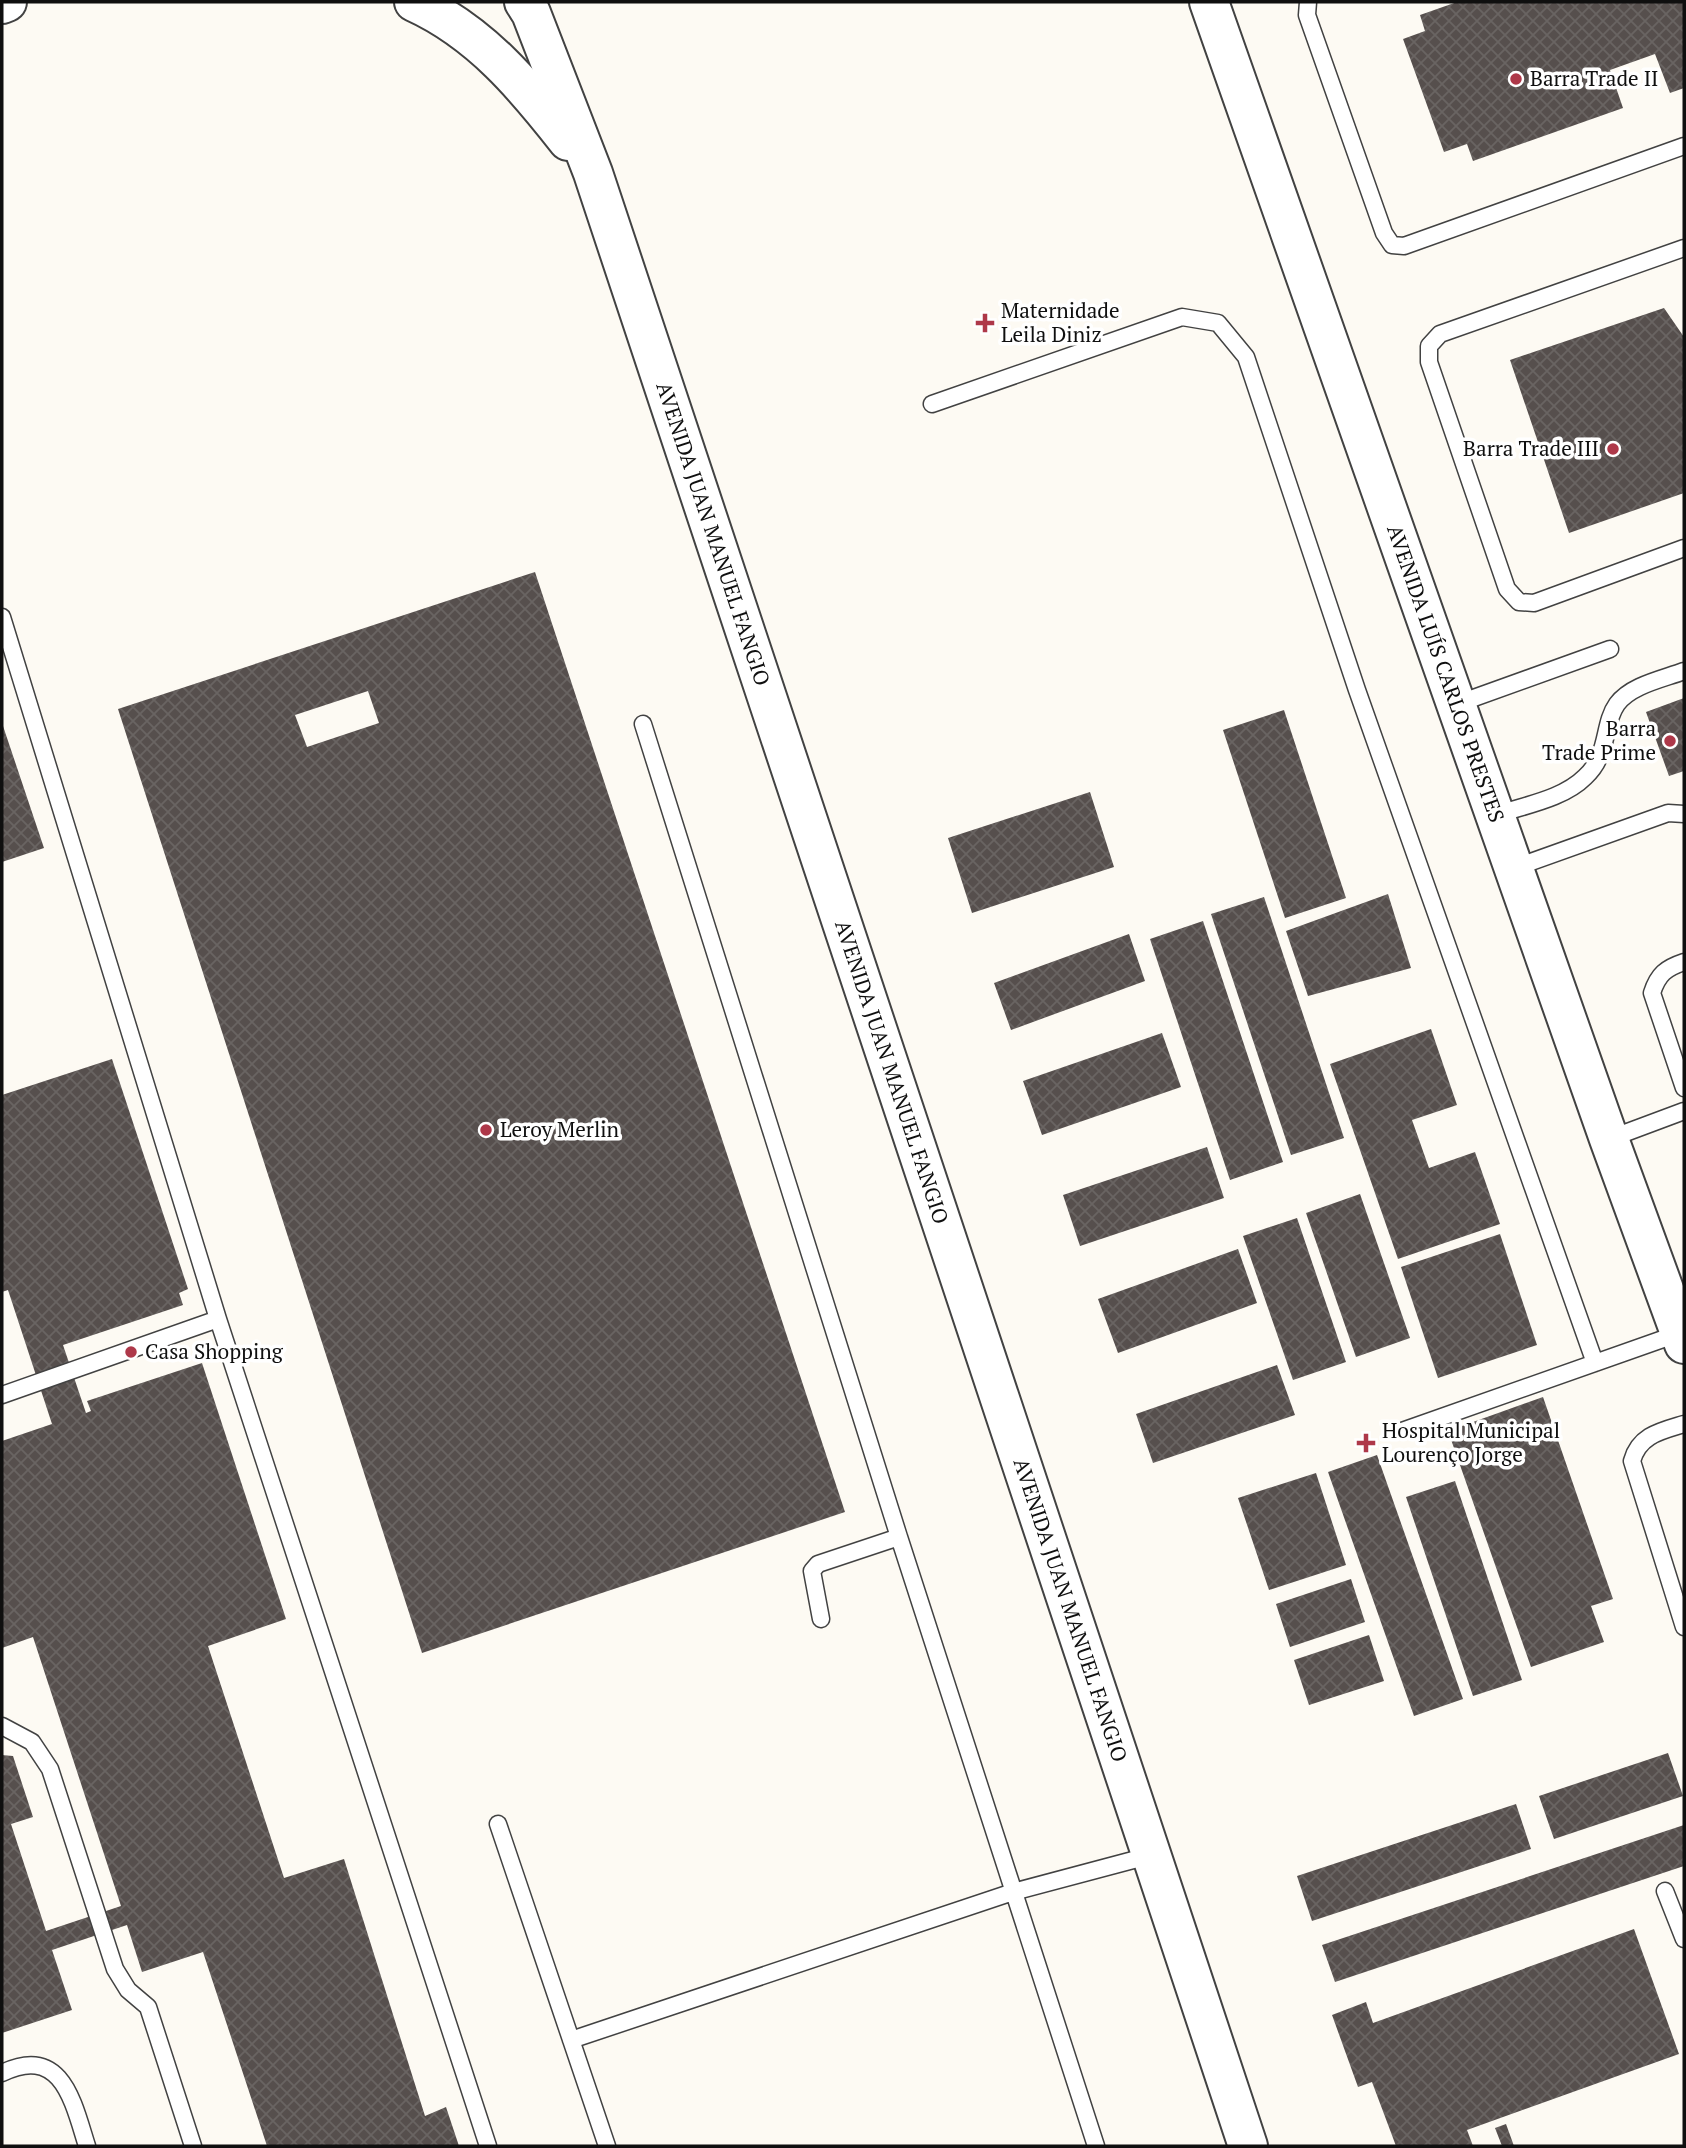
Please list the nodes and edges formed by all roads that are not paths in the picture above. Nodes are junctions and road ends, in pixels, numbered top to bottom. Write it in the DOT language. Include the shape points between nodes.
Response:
graph roads {
  1 [pos="7,2"];
  2 [pos="415,2"];
  3 [pos="1209,2"];
  4 [pos="1308,2"];
  5 [pos="2,4"];
  6 [pos="529,6"];
  7 [pos="1684,146"];
  8 [pos="593,173"];
  9 [pos="1684,248"];
  10 [pos="932,404"];
  11 [pos="1684,548"];
  12 [pos="2,617"];
  13 [pos="1609,649"];
  14 [pos="1684,671"];
  15 [pos="1457,704"];
  16 [pos="643,723"];
  17 [pos="1684,814"];
  18 [pos="1496,815"];
  19 [pos="1514,868"];
  20 [pos="1684,962"];
  21 [pos="1684,1088"];
  22 [pos="1684,1111"];
  23 [pos="1608,1139"];
  24 [pos="218,1319"];
  25 [pos="1682,1338"];
  26 [pos="1595,1363"];
  27 [pos="2,1395"];
  28 [pos="1684,1424"];
  29 [pos="1402,1431"];
  30 [pos="899,1537"];
  31 [pos="821,1619"];
  32 [pos="1684,1627"];
  33 [pos="2,1726"];
  34 [pos="498,1824"];
  35 [pos="1152,1855"];
  36 [pos="1665,1891"];
  37 [pos="1013,1892"];
  38 [pos="1684,1939"];
  39 [pos="571,2040"];
  40 [pos="2,2073"];
  41 [pos="87,2146"];
  42 [pos="192,2146"];
  43 [pos="488,2146"];
  44 [pos="607,2146"];
  45 [pos="1096,2146"];
  46 [pos="1248,2146"];
  1 -- 5 [label="street"];
  2 -- 8 [label="street" via="486,46 539,103"];
  3 -- 15 [label="street, AVENIDA LUÍS CARLOS PRESTES"];
  4 -- 7 [label="lane" via="1307,16 1392,245 1404,246"];
  6 -- 8 [label="street, AVENIDA JUAN MANUEL FANGIO"];
  8 -- 35 [label="street, AVENIDA JUAN MANUEL FANGIO"];
  9 -- 11 [label="lane" via="1440,334 1429,346 1429,362 1507,589 1519,602 1534,603"];
  10 -- 26 [label="lane" via="1182,317 1218,323 1246,357 1357,690"];
  12 -- 24 [label="lane"];
  13 -- 15 [label="lane"];
  14 -- 18 [label="lane" via="1640,687 1617,704 1600,760 1584,778 1559,794"];
  15 -- 18 [label="street, AVENIDA LUÍS CARLOS PRESTES"];
  16 -- 30 [label="lane"];
  17 -- 19 [label="lane" via="1668,813"];
  18 -- 19 [label="street, AVENIDA LUÍS CARLOS PRESTES"];
  19 -- 23 [label="street, AVENIDA LUÍS CARLOS PRESTES"];
  20 -- 21 [label="lane" via="1667,968 1656,979 1653,993"];
  22 -- 23 [label="lane"];
  23 -- 25 [label="street, AVENIDA LUÍS CARLOS PRESTES"];
  24 -- 27 [label="lane"];
  24 -- 43 [label="lane"];
  25 -- 26 [label="lane"];
  26 -- 29 [label="lane"];
  28 -- 32 [label="lane" via="1643,1440 1632,1461"];
  30 -- 31 [label="lane" via="818,1564 812,1571"];
  30 -- 37 [label="lane"];
  33 -- 42 [label="lane" via="32,1742 50,1769 114,1969 128,1990 148,2007"];
  34 -- 39 [label="lane"];
  35 -- 37 [label="lane"];
  35 -- 46 [label="street, AVENIDA JUAN MANUEL FANGIO"];
  36 -- 38 [label="lane"];
  37 -- 39 [label="lane"];
  37 -- 45 [label="lane"];
  39 -- 44 [label="lane"];
  40 -- 41 [label="lane" via="18,2066 45,2068 56,2074 68,2088"];
}
